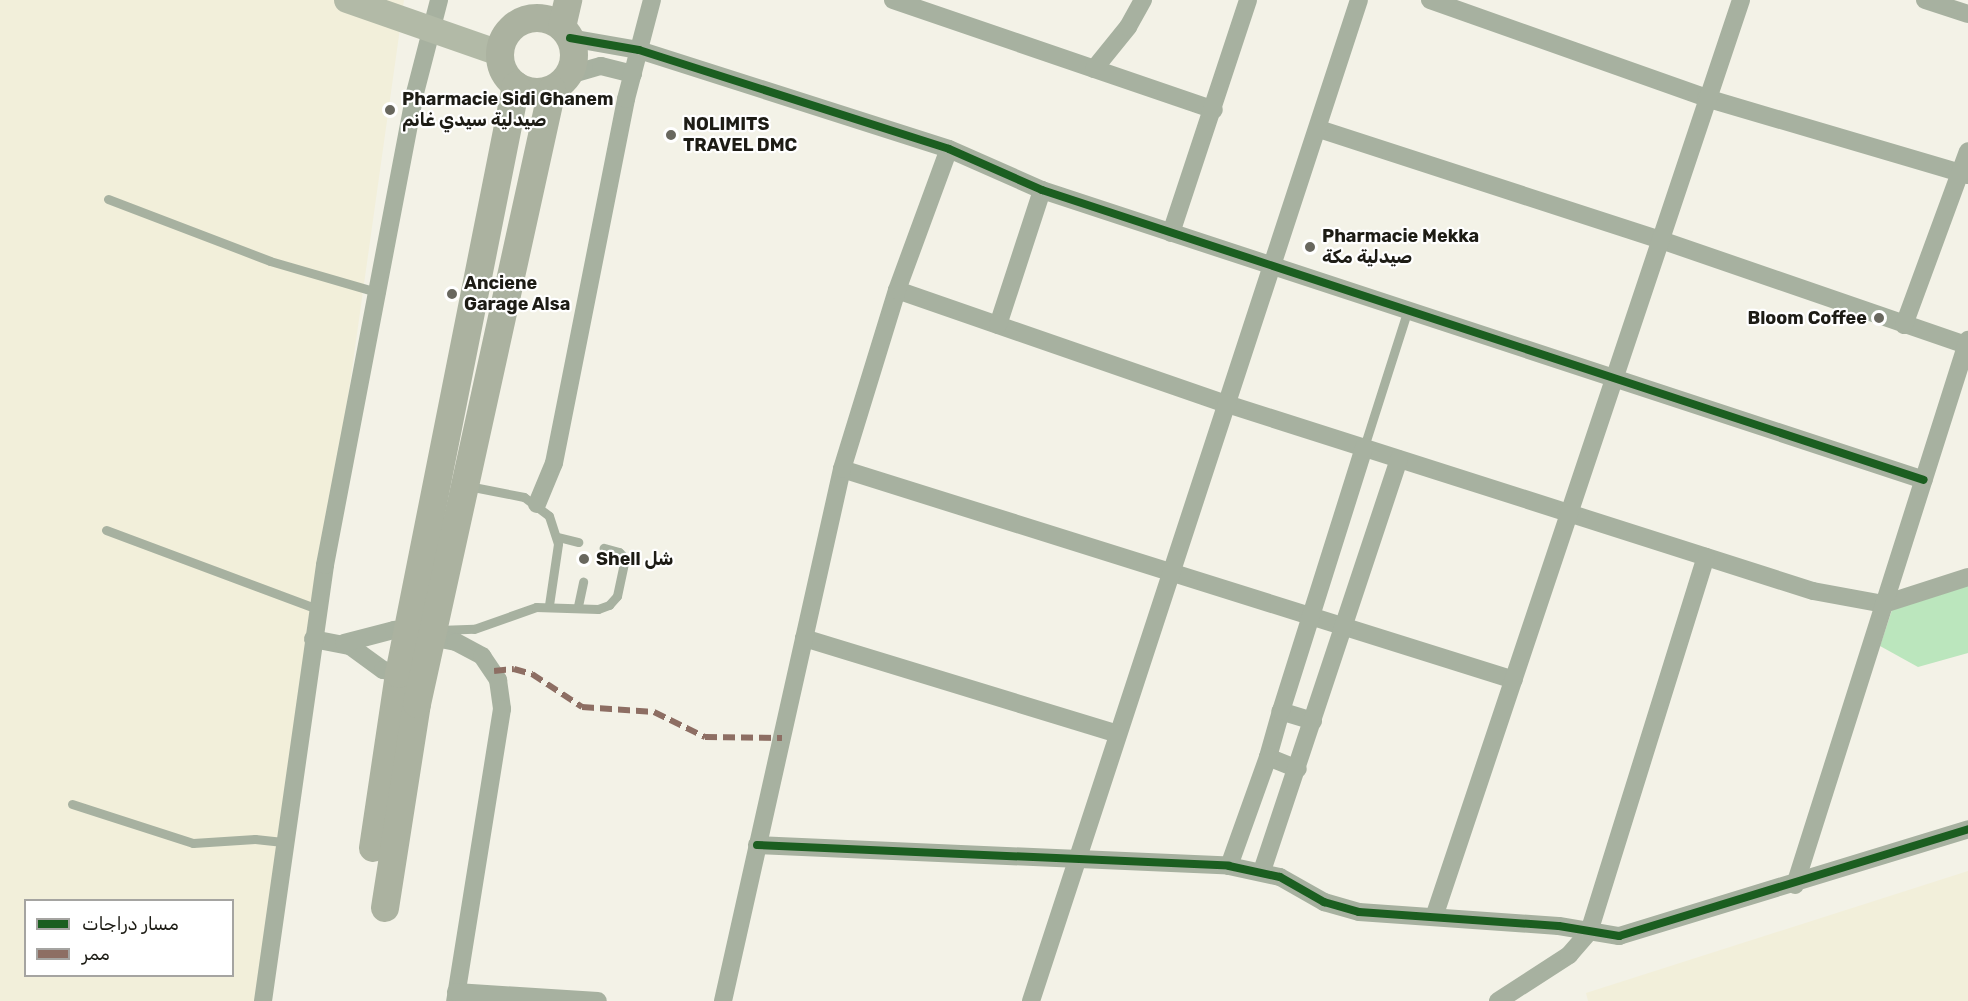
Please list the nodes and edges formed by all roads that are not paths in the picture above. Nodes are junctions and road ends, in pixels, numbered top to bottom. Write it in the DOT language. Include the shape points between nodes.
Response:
graph roads {
  1 [pos="347,0"];
  2 [pos="439,0"];
  3 [pos="652,0"];
  4 [pos="893,0"];
  5 [pos="1143,0"];
  6 [pos="1248,0"];
  7 [pos="1359,0"];
  8 [pos="1430,0"];
  9 [pos="1741,0"];
  10 [pos="1925,0"];
  11 [pos="525,11"];
  12 [pos="1968,15"];
  13 [pos="567,22"];
  14 [pos="430,30"];
  15 [pos="639,50"];
  16 [pos="499,53"];
  17 [pos="1094,69"];
  18 [pos="633,74"];
  19 [pos="560,82"];
  20 [pos="516,86"];
  21 [pos="1706,98"];
  22 [pos="1214,110"];
  23 [pos="1319,129"];
  24 [pos="950,149"];
  25 [pos="1968,151"];
  26 [pos="1964,174"];
  27 [pos="1041,190"];
  28 [pos="108,199"];
  29 [pos="1171,232"];
  30 [pos="1661,240"];
  31 [pos="1272,265"];
  32 [pos="897,290"];
  33 [pos="380,293"];
  34 [pos="1408,309"];
  35 [pos="998,325"];
  36 [pos="1904,325"];
  37 [pos="1967,344"];
  38 [pos="1614,376"];
  39 [pos="1227,404"];
  40 [pos="1364,447"];
  41 [pos="1399,459"];
  42 [pos="842,469"];
  43 [pos="1924,480"];
  44 [pos="465,485"];
  45 [pos="537,504"];
  46 [pos="1570,512"];
  47 [pos="106,530"];
  48 [pos="558,537"];
  49 [pos="578,542"];
  50 [pos="604,548"];
  51 [pos="1706,557"];
  52 [pos="1172,574"];
  53 [pos="1968,577"];
  54 [pos="583,582"];
  55 [pos="1884,604"];
  56 [pos="549,605"];
  57 [pos="578,606"];
  58 [pos="317,609"];
  59 [pos="1310,615"];
  60 [pos="1342,625"];
  61 [pos="424,633"];
  62 [pos="804,638"];
  63 [pos="313,639"];
  64 [pos="344,644"];
  65 [pos="411,676"];
  66 [pos="1514,680"];
  67 [pos="1281,711"];
  68 [pos="1313,721"];
  69 [pos="1118,734"];
  70 [pos="1268,757"];
  71 [pos="1298,769"];
  72 [pos="72,804"];
  73 [pos="1968,829"];
  74 [pos="283,842"];
  75 [pos="757,845"];
  76 [pos="1075,860"];
  77 [pos="1229,866"];
  78 [pos="1262,871"];
  79 [pos="1795,885"];
  80 [pos="376,905"];
  81 [pos="1434,917"];
  82 [pos="1590,932"];
  83 [pos="456,997"];
  84 [pos="263,1001"];
  85 [pos="598,1001"];
  86 [pos="723,1001"];
  87 [pos="1031,1001"];
  88 [pos="1498,1001"];
  1 -- 14 [label="street"];
  2 -- 14 [label="street"];
  3 -- 15 [label="street"];
  4 -- 17 [label="street"];
  5 -- 17 [label="street" via="1128,27"];
  6 -- 22 [label="street"];
  7 -- 23 [label="street"];
  8 -- 21 [label="street"];
  9 -- 21 [label="street"];
  10 -- 12 [label="street"];
  11 -- 13 [label="main road"];
  11 -- 16 [label="main road" via="505,35"];
  13 -- 15 [label="street"];
  13 -- 19 [label="main road" via="575,57"];
  14 -- 16 [label="street"];
  14 -- 33 [label="street" via="401,162"];
  15 -- 18 [label="street"];
  15 -- 24 [label="street"];
  16 -- 20 [label="main road" via="503,72"];
  17 -- 22 [label="street"];
  18 -- 19 [label="street" via="601,66"];
  18 -- 45 [label="street" via="554,463"];
  19 -- 20 [label="main road" via="534,92"];
  19 -- 44 [label="main road"];
  20 -- 61 [label="main road"];
  21 -- 26 [label="street"];
  21 -- 30 [label="street"];
  22 -- 29 [label="street"];
  23 -- 30 [label="street"];
  23 -- 31 [label="street"];
  24 -- 27 [label="street"];
  24 -- 32 [label="street"];
  25 -- 26 [label="street"];
  26 -- 36 [label="street"];
  27 -- 29 [label="street"];
  27 -- 35 [label="street"];
  28 -- 33 [label="lane" via="270,261"];
  29 -- 31 [label="street"];
  30 -- 36 [label="street"];
  30 -- 38 [label="street"];
  31 -- 34 [label="street"];
  31 -- 39 [label="street"];
  32 -- 35 [label="street"];
  32 -- 42 [label="street"];
  33 -- 58 [label="street"];
  34 -- 38 [label="street"];
  34 -- 40 [label="lane"];
  35 -- 39 [label="street"];
  36 -- 37 [label="street"];
  37 -- 43 [label="street"];
  38 -- 43 [label="street"];
  38 -- 46 [label="street"];
  39 -- 40 [label="street"];
  39 -- 52 [label="street"];
  40 -- 41 [label="street"];
  40 -- 59 [label="street"];
  41 -- 46 [label="street"];
  41 -- 60 [label="street"];
  42 -- 52 [label="street"];
  42 -- 62 [label="street"];
  43 -- 55 [label="street"];
  44 -- 45 [label="lane" via="517,494"];
  44 -- 61 [label="main road"];
  45 -- 48 [label="lane" via="549,516"];
  46 -- 51 [label="street"];
  46 -- 66 [label="street"];
  47 -- 58 [label="lane"];
  48 -- 49 [label="lane"];
  48 -- 56 [label="lane"];
  50 -- 57 [label="lane" via="625,558 617,596 603,608"];
  51 -- 55 [label="street" via="1813,591"];
  51 -- 82 [label="street"];
  52 -- 59 [label="street"];
  52 -- 69 [label="street"];
  53 -- 55 [label="street"];
  54 -- 57 [label="lane"];
  55 -- 79 [label="street"];
  56 -- 57 [label="lane"];
  56 -- 61 [label="lane" via="524,609 474,629"];
  58 -- 63 [label="street"];
  59 -- 60 [label="street"];
  59 -- 67 [label="street"];
  60 -- 66 [label="street"];
  60 -- 68 [label="street"];
  61 -- 64 [label="street" via="387,631"];
  61 -- 65 [label="main road"];
  61 -- 83 [label="street" via="465,645 482,656 498,680 502,700"];
  62 -- 69 [label="street"];
  62 -- 75 [label="street"];
  63 -- 64 [label="street"];
  63 -- 74 [label="street"];
  64 -- 65 [label="street" via="363,652 382,670"];
  65 -- 80 [label="main road"];
  66 -- 81 [label="street"];
  67 -- 68 [label="street"];
  67 -- 70 [label="street"];
  68 -- 71 [label="street"];
  69 -- 76 [label="street"];
  70 -- 71 [label="street"];
  70 -- 77 [label="street"];
  71 -- 78 [label="street"];
  72 -- 74 [label="lane" via="193,843 255,839"];
  73 -- 79 [label="street"];
  74 -- 84 [label="street"];
  75 -- 76 [label="street"];
  75 -- 86 [label="street"];
  76 -- 77 [label="street"];
  76 -- 87 [label="street"];
  77 -- 78 [label="street"];
  78 -- 81 [label="street" via="1343,909"];
  79 -- 82 [label="street" via="1636,934 1606,936"];
  81 -- 82 [label="street" via="1559,926"];
  82 -- 88 [label="street" via="1569,955"];
  83 -- 85 [label="street"];
}
